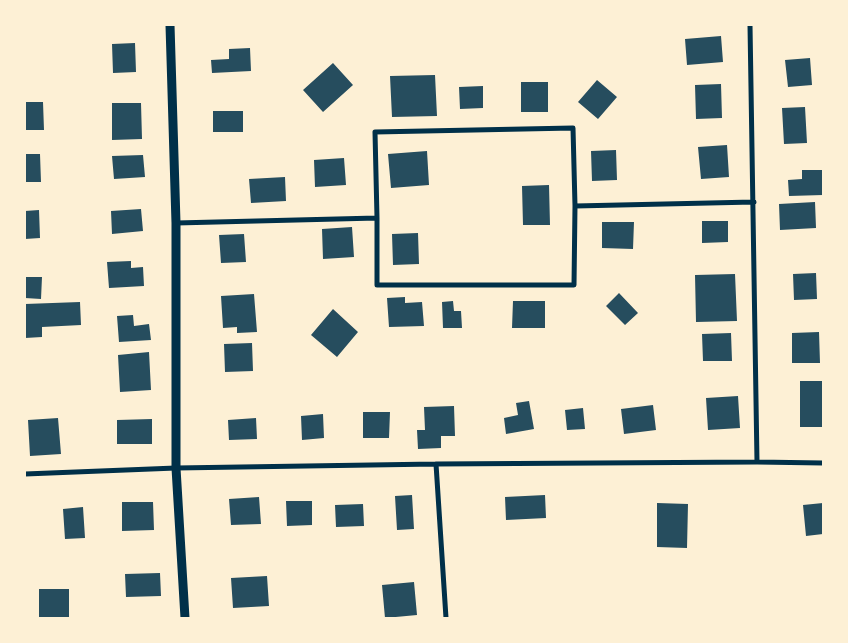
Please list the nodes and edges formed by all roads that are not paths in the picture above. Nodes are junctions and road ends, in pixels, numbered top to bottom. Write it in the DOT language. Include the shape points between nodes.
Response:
graph roads {
  1 [pos="170,25"];
  2 [pos="750,25"];
  3 [pos="754,202"];
  4 [pos="574,206"];
  5 [pos="377,218"];
  6 [pos="176,223"];
  7 [pos="757,462"];
  8 [pos="823,463"];
  9 [pos="436,464"];
  10 [pos="176,468"];
  11 [pos="25,474"];
  12 [pos="185,618"];
  13 [pos="446,618"];
  1 -- 6 [label="street"];
  2 -- 3 [label="street"];
  3 -- 4 [label="street"];
  3 -- 7 [label="street"];
  4 -- 5 [label="street" via="574,285 377,284"];
  4 -- 5 [label="street" via="573,128 375,132"];
  5 -- 6 [label="street"];
  6 -- 10 [label="street"];
  7 -- 8 [label="street"];
  7 -- 9 [label="street"];
  9 -- 10 [label="street"];
  9 -- 13 [label="street"];
  10 -- 11 [label="street"];
  10 -- 12 [label="street"];
}
